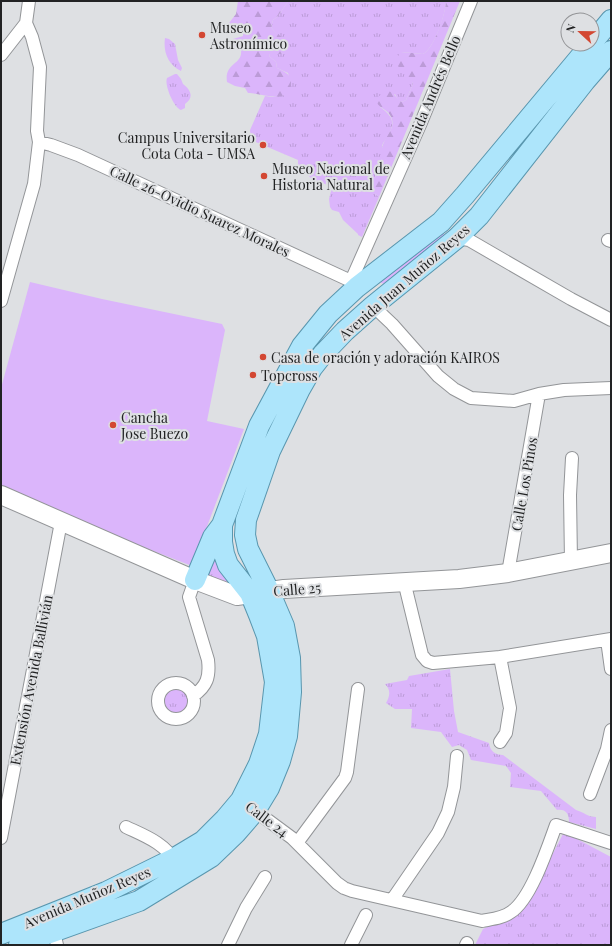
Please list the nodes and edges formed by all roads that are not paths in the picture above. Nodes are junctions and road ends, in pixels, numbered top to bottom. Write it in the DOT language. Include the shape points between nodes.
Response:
graph roads {
  1 [pos="29,1"];
  2 [pos="471,1"];
  3 [pos="611,20"];
  4 [pos="26,23"];
  5 [pos="600,34"];
  6 [pos="611,51"];
  7 [pos="585,52"];
  8 [pos="1,55"];
  9 [pos="39,142"];
  10 [pos="441,222"];
  11 [pos="457,238"];
  12 [pos="354,284"];
  13 [pos="1,301"];
  14 [pos="373,306"];
  15 [pos="611,320"];
  16 [pos="611,388"];
  17 [pos="540,394"];
  18 [pos="572,458"];
  19 [pos="1,495"];
  20 [pos="61,522"];
  21 [pos="222,525"];
  22 [pos="611,553"];
  23 [pos="571,561"];
  24 [pos="508,573"];
  25 [pos="195,580"];
  26 [pos="404,582"];
  27 [pos="259,592"];
  28 [pos="609,639"];
  29 [pos="500,658"];
  30 [pos="611,669"];
  31 [pos="358,690"];
  32 [pos="193,696"];
  33 [pos="611,730"];
  34 [pos="500,742"];
  35 [pos="457,756"];
  36 [pos="5,792"];
  37 [pos="590,794"];
  38 [pos="248,805"];
  39 [pos="126,827"];
  40 [pos="1,838"];
  41 [pos="294,841"];
  42 [pos="611,843"];
  43 [pos="178,867"];
  44 [pos="265,877"];
  45 [pos="392,900"];
  46 [pos="366,915"];
  47 [pos="53,931"];
  48 [pos="1,934"];
  49 [pos="19,945"];
  50 [pos="228,945"];
  51 [pos="351,945"];
  1 -- 4 [label="street"];
  2 -- 12 [label="street, Avenida Andrés Bello"];
  3 -- 5 [label="main road, Avenida Juan Muñoz Reyes"];
  4 -- 8 [label="street"];
  4 -- 9 [label="street" via="40,67 37,130"];
  6 -- 11 [label="main road, Avenida Juan Muñoz Reyes" via="479,216"];
  7 -- 10 [label="main road, Avenida Juan Muñoz Reyes"];
  9 -- 12 [label="street, Calle 26-Ovidio Suarez Morales" via="78,155"];
  9 -- 13 [label="street" via="34,184"];
  10 -- 11 [label="main road"];
  10 -- 12 [label="main road, Avenida Juan Muñoz Reyes"];
  11 -- 14 [label="main road, Avenida Juan Muñoz Reyes"];
  11 -- 15 [label="street" via="469,240"];
  12 -- 14 [label="main road"];
  12 -- 21 [label="main road, Avenida Juan Muñoz Reyes" via="302,346 289,368 259,426"];
  14 -- 17 [label="street" via="438,376 471,398 514,401"];
  14 -- 27 [label="main road, Avenida Juan Muñoz Reyes" via="345,331 312,368 270,451 246,520 245,535"];
  16 -- 17 [label="street"];
  17 -- 24 [label="street, Calle Los Pinos"];
  18 -- 23 [label="street"];
  19 -- 20 [label="street, Calle 25"];
  20 -- 25 [label="street, Calle 25"];
  20 -- 36 [label="street, Extensión Avenida Ballivián"];
  21 -- 25 [label="main road" via="213,536"];
  21 -- 27 [label="main road, Avenida Juan Muñoz Reyes" via="222,542 228,565"];
  22 -- 23 [label="street, Calle 25"];
  23 -- 24 [label="street, Calle 25"];
  24 -- 26 [label="street, Calle 25"];
  25 -- 27 [label="street, Calle 25" via="237,596"];
  25 -- 32 [label="street" via="189,597 210,669 201,690"];
  26 -- 27 [label="street, Calle 25"];
  26 -- 29 [label="street" via="422,655 427,661 433,663"];
  27 -- 38 [label="main road, Avenida Juan Muñoz Reyes" via="275,682 268,734"];
  28 -- 29 [label="street"];
  28 -- 30 [label="street"];
  29 -- 34 [label="street" via="510,708 506,733"];
  31 -- 41 [label="street" via="345,778"];
  33 -- 37 [label="street"];
  35 -- 45 [label="street" via="448,812 438,833"];
  36 -- 40 [label="street, Extensión Avenida Ballivián"];
  38 -- 41 [label="street, Calle 24"];
  38 -- 43 [label="main road, Avenida Juan Muñoz Reyes" via="225,819"];
  39 -- 43 [label="street" via="158,842"];
  41 -- 45 [label="street, Calle 24" via="344,888"];
  42 -- 45 [label="street, Calle 24" via="556,825 536,877 523,900 512,912 498,918 482,921"];
  43 -- 47 [label="main road, Avenida Muñoz Reyes" via="124,882"];
  44 -- 50 [label="street"];
  46 -- 51 [label="street"];
  47 -- 48 [label="main road, Avenida Muñoz Reyes"];
  47 -- 49 [label="main road, Avenida Muñoz Reyes"];
}
